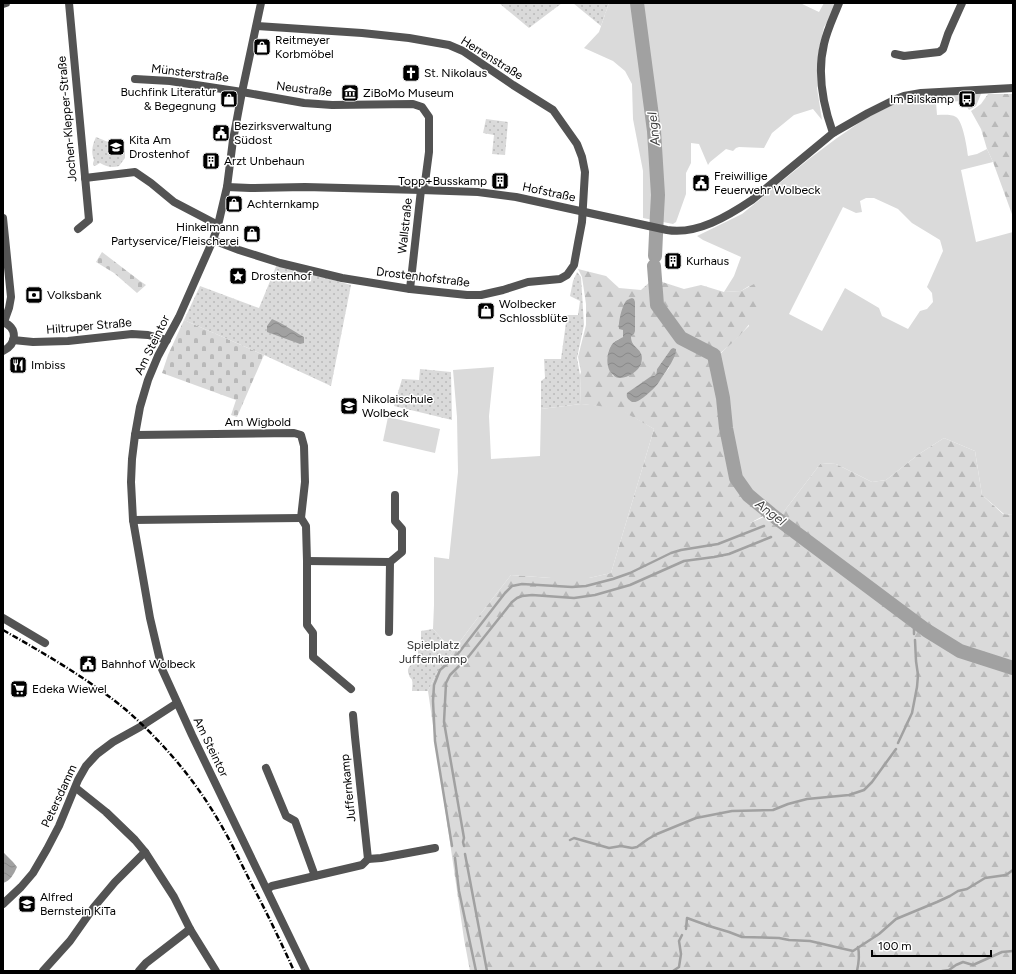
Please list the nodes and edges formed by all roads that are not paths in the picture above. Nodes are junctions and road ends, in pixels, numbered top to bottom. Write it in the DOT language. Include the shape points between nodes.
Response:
graph roads {
  1 [pos="6,3"];
  2 [pos="69,3"];
  3 [pos="261,3"];
  4 [pos="839,3"];
  5 [pos="962,3"];
  6 [pos="3,4"];
  7 [pos="257,26"];
  8 [pos="895,54"];
  9 [pos="135,79"];
  10 [pos="1013,88"];
  11 [pos="242,92"];
  12 [pos="833,133"];
  13 [pos="85,178"];
  14 [pos="228,187"];
  15 [pos="422,190"];
  16 [pos="582,211"];
  17 [pos="3,218"];
  18 [pos="218,226"];
  19 [pos="78,229"];
  20 [pos="213,240"];
  21 [pos="410,289"];
  22 [pos="4,322"];
  23 [pos="13,340"];
  24 [pos="167,340"];
  25 [pos="3,351"];
  26 [pos="135,435"];
  27 [pos="395,495"];
  28 [pos="301,518"];
  29 [pos="133,520"];
  30 [pos="307,561"];
  31 [pos="390,562"];
  32 [pos="3,618"];
  33 [pos="389,632"];
  34 [pos="45,643"];
  35 [pos="351,689"];
  36 [pos="177,703"];
  37 [pos="353,715"];
  38 [pos="266,768"];
  39 [pos="76,788"];
  40 [pos="435,848"];
  41 [pos="145,852"];
  42 [pos="368,859"];
  43 [pos="315,876"];
  44 [pos="267,889"];
  45 [pos="3,904"];
  46 [pos="190,929"];
  47 [pos="43,971"];
  48 [pos="139,971"];
  49 [pos="216,971"];
  50 [pos="306,971"];
  1 -- 6 [label="street"];
  2 -- 13 [label="street, Jochen-Klepper-Straße"];
  3 -- 7 [label="street, Münsterstraße"];
  4 -- 12 [label="street" via="824,42 821,73 825,107"];
  5 -- 8 [label="street" via="943,49 939,52 904,56"];
  7 -- 11 [label="street, Münsterstraße"];
  7 -- 16 [label="street, Herrenstraße" via="402,37 449,45 463,51 553,110 582,157 585,172"];
  9 -- 11 [label="street, Münsterstraße" via="170,81"];
  10 -- 12 [label="street, Hofstraße" via="904,96"];
  11 -- 14 [label="street, Münsterstraße"];
  11 -- 15 [label="street, Neustraße" via="304,103 413,104 422,107 429,117 429,152"];
  12 -- 16 [label="street, Hofstraße" via="752,200 698,228 680,232"];
  13 -- 18 [label="street" via="135,172 174,202"];
  13 -- 19 [label="street, Jochen-Klepper-Straße" via="89,220"];
  14 -- 15 [label="street, Hofstraße" via="305,186"];
  14 -- 18 [label="street, Am Steintor"];
  15 -- 16 [label="street, Hofstraße" via="494,194"];
  15 -- 21 [label="street, Wallstraße"];
  16 -- 21 [label="street, Drostenhofstraße" via="574,265 567,275 560,279 528,282 481,295"];
  17 -- 22 [label="street" via="11,297"];
  18 -- 20 [label="street, Am Steintor"];
  20 -- 21 [label="street, Drostenhofstraße" via="280,263 334,276"];
  20 -- 24 [label="street, Am Steintor"];
  22 -- 23 [label="street" via="12,330"];
  23 -- 24 [label="street, Hiltruper Straße" via="68,341 132,334"];
  23 -- 25 [label="street"];
  24 -- 26 [label="street, Am Steintor" via="148,380"];
  26 -- 28 [label="street, Am Wigbold" via="301,435 304,446 305,482"];
  26 -- 29 [label="street, Am Steintor" via="131,482"];
  27 -- 31 [label="street" via="395,521 402,529 402,552"];
  28 -- 29 [label="street"];
  28 -- 30 [label="street, Am Wigbold" via="306,526"];
  29 -- 36 [label="street, Am Steintor" via="150,618 162,669"];
  30 -- 31 [label="street"];
  30 -- 35 [label="street, Am Wigbold" via="307,625 313,633 313,657"];
  31 -- 33 [label="street"];
  32 -- 34 [label="street"];
  36 -- 39 [label="street, Petersdamm" via="97,754 86,766"];
  36 -- 44 [label="street, Am Steintor"];
  37 -- 42 [label="street, Juffernkamp"];
  38 -- 43 [label="street" via="286,816 295,821"];
  39 -- 41 [label="street" via="106,812"];
  39 -- 45 [label="street, Petersdamm" via="33,873"];
  40 -- 42 [label="street"];
  41 -- 46 [label="street" via="174,897"];
  41 -- 47 [label="street" via="94,907 70,941"];
  42 -- 43 [label="street" via="362,865"];
  43 -- 44 [label="street"];
  44 -- 50 [label="street, Am Steintor"];
  46 -- 48 [label="street"];
  46 -- 49 [label="street"];
}
